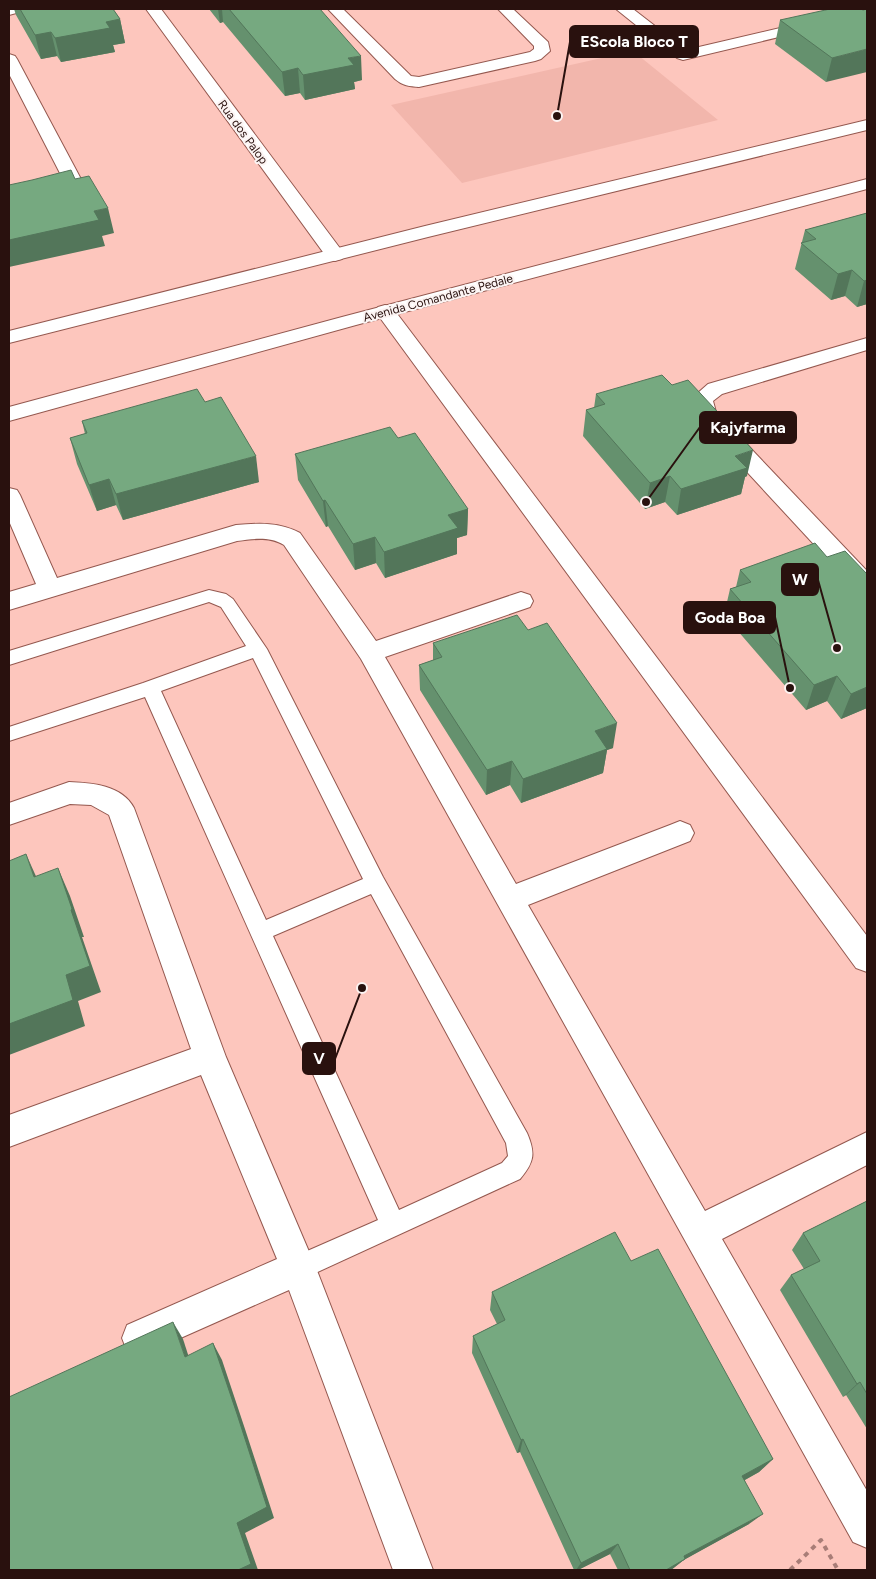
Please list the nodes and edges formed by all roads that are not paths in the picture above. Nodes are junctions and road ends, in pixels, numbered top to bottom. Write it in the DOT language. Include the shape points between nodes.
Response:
graph roads {
  1 [pos="15,9"];
  2 [pos="152,9"];
  3 [pos="335,9"];
  4 [pos="509,9"];
  5 [pos="624,9"];
  6 [pos="9,10"];
  7 [pos="867,12"];
  8 [pos="9,59"];
  9 [pos="867,125"];
  10 [pos="867,184"];
  11 [pos="9,204"];
  12 [pos="334,254"];
  13 [pos="385,311"];
  14 [pos="9,337"];
  15 [pos="867,344"];
  16 [pos="9,414"];
  17 [pos="9,495"];
  18 [pos="867,586"];
  19 [pos="50,589"];
  20 [pos="521,601"];
  21 [pos="9,602"];
  22 [pos="258,648"];
  23 [pos="370,653"];
  24 [pos="9,658"];
  25 [pos="150,688"];
  26 [pos="9,734"];
  27 [pos="9,814"];
  28 [pos="680,833"];
  29 [pos="376,883"];
  30 [pos="510,899"];
  31 [pos="260,932"];
  32 [pos="867,959"];
  33 [pos="210,1057"];
  34 [pos="9,1131"];
  35 [pos="867,1148"];
  36 [pos="393,1226"];
  37 [pos="699,1232"];
  38 [pos="298,1268"];
  39 [pos="108,1353"];
  40 [pos="867,1528"];
  41 [pos="413,1570"];
  1 -- 6 [label="street"];
  2 -- 12 [label="street, Rua dos Palop"];
  3 -- 4 [label="street" via="401,76 419,82 535,56 542,51 542,45"];
  5 -- 7 [label="street" via="684,55"];
  8 -- 11 [label="street" via="74,181 57,192"];
  9 -- 12 [label="street"];
  10 -- 13 [label="street, Avenida Comandante Pedale"];
  12 -- 14 [label="street"];
  13 -- 16 [label="street, Avenida Comandante Pedale"];
  13 -- 32 [label="street"];
  15 -- 18 [label="street" via="715,389 702,399 706,414"];
  17 -- 19 [label="street"];
  19 -- 21 [label="street"];
  19 -- 23 [label="street" via="236,533 282,532 301,549"];
  20 -- 23 [label="street"];
  22 -- 24 [label="lane" via="227,603 209,596"];
  22 -- 25 [label="lane"];
  22 -- 29 [label="lane"];
  23 -- 30 [label="street"];
  25 -- 26 [label="lane"];
  25 -- 31 [label="lane"];
  27 -- 33 [label="street" via="69,793 96,794 120,808"];
  28 -- 30 [label="street"];
  29 -- 31 [label="lane"];
  29 -- 36 [label="lane" via="518,1141 521,1159 511,1171"];
  30 -- 37 [label="street"];
  31 -- 36 [label="lane"];
  33 -- 34 [label="street"];
  33 -- 38 [label="street"];
  35 -- 37 [label="street"];
  36 -- 38 [label="lane"];
  37 -- 40 [label="street"];
  38 -- 39 [label="street"];
  38 -- 41 [label="street"];
}
